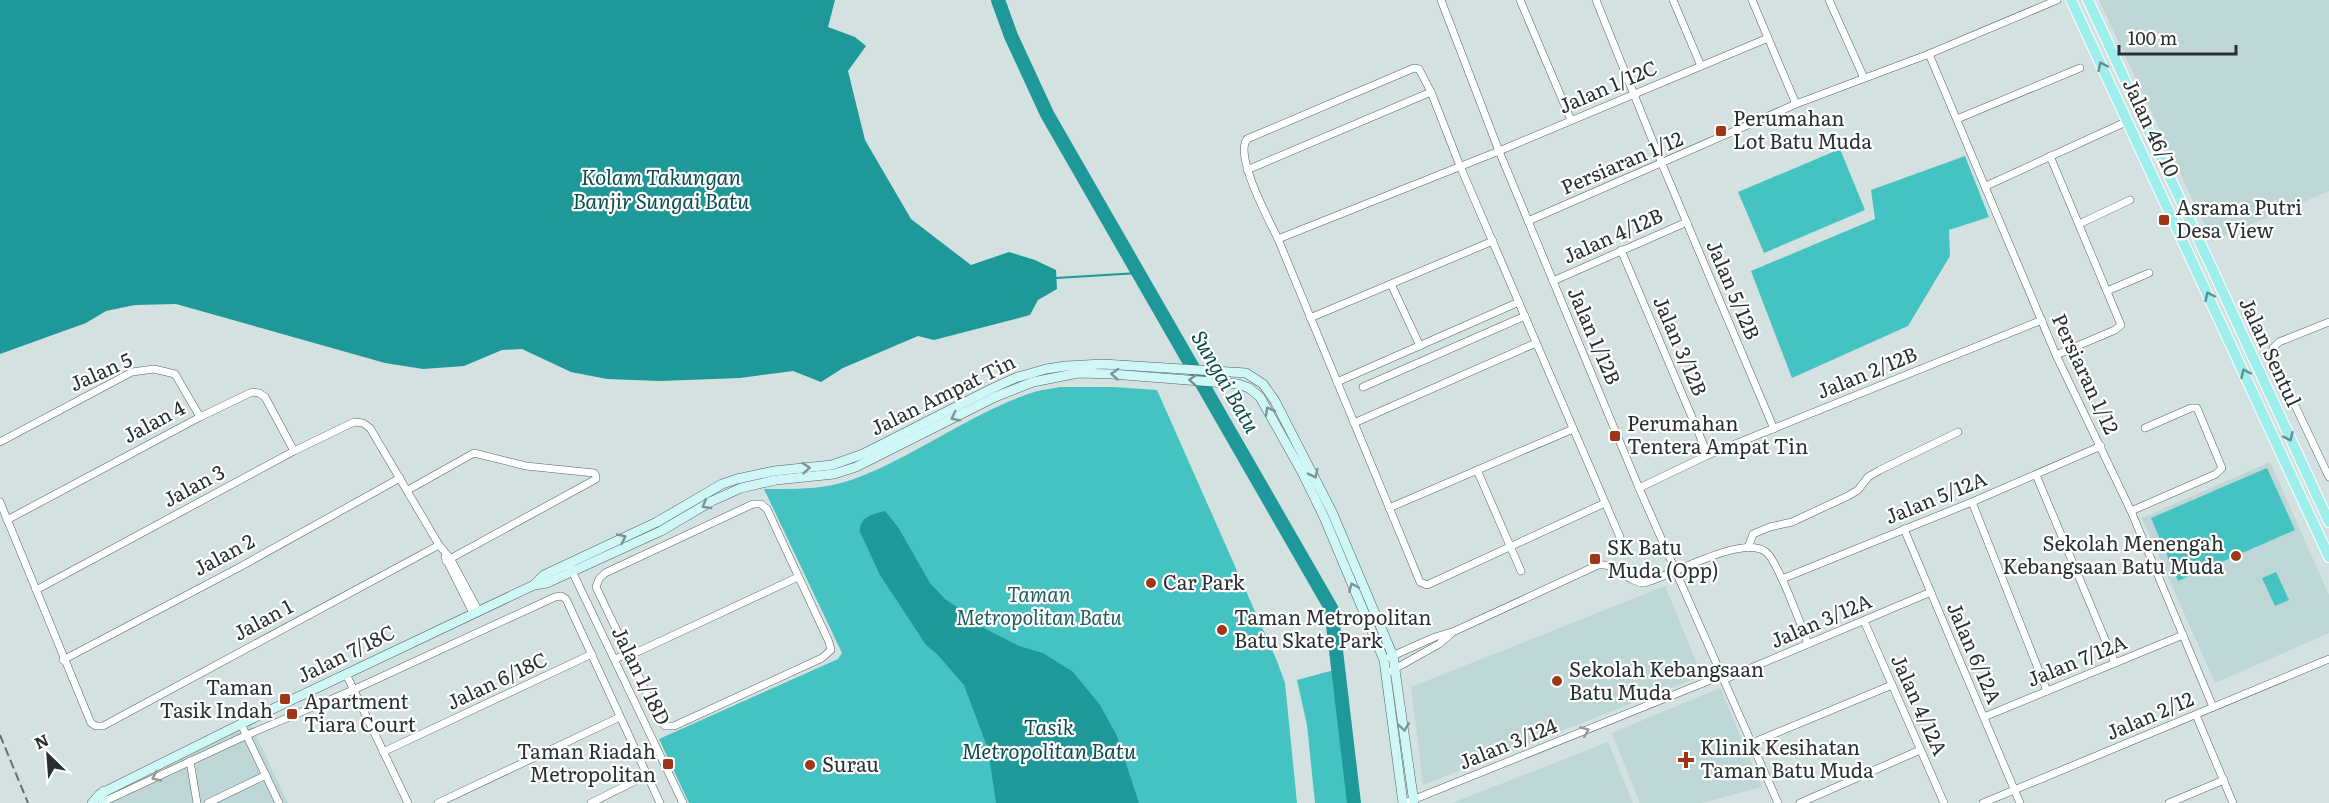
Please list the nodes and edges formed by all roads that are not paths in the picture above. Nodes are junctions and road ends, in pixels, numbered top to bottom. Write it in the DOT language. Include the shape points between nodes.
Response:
graph roads {
  1 [pos="1441,0"];
  2 [pos="1520,0"];
  3 [pos="1596,0"];
  4 [pos="1673,0"];
  5 [pos="1752,0"];
  6 [pos="1829,0"];
  7 [pos="2057,0"];
  8 [pos="2071,0"];
  9 [pos="2088,0"];
  10 [pos="1768,38"];
  11 [pos="1929,54"];
  12 [pos="1701,66"];
  13 [pos="2080,68"];
  14 [pos="1864,78"];
  15 [pos="1431,92"];
  16 [pos="1634,94"];
  17 [pos="1796,104"];
  18 [pos="1957,119"];
  19 [pos="1571,120"];
  20 [pos="2128,120"];
  21 [pos="1499,151"];
  22 [pos="2050,156"];
  23 [pos="1662,164"];
  24 [pos="1460,166"];
  25 [pos="1247,170"];
  26 [pos="1986,186"];
  27 [pos="2179,197"];
  28 [pos="2130,200"];
  29 [pos="1528,221"];
  30 [pos="1687,222"];
  31 [pos="2079,224"];
  32 [pos="2182,238"];
  33 [pos="1278,239"];
  34 [pos="1492,241"];
  35 [pos="1621,250"];
  36 [pos="2149,273"];
  37 [pos="1553,281"];
  38 [pos="1391,284"];
  39 [pos="2108,291"];
  40 [pos="1519,302"];
  41 [pos="1525,316"];
  42 [pos="1310,318"];
  43 [pos="2042,320"];
  44 [pos="2329,322"];
  45 [pos="1433,340"];
  46 [pos="1536,342"];
  47 [pos="1420,346"];
  48 [pos="1439,354"];
  49 [pos="2056,355"];
  50 [pos="1067,370"];
  51 [pos="1220,377"];
  52 [pos="1337,382"];
  53 [pos="1363,387"];
  54 [pos="200,417"];
  55 [pos="1354,423"];
  56 [pos="2145,428"];
  57 [pos="1573,429"];
  58 [pos="1774,429"];
  59 [pos="1958,432"];
  60 [pos="0,442"];
  61 [pos="2101,446"];
  62 [pos="294,451"];
  63 [pos="1708,455"];
  64 [pos="1477,470"];
  65 [pos="2036,475"];
  66 [pos="2329,477"];
  67 [pos="400,478"];
  68 [pos="1639,488"];
  69 [pos="408,490"];
  70 [pos="0,502"];
  71 [pos="1972,502"];
  72 [pos="1605,503"];
  73 [pos="1389,508"];
  74 [pos="2131,511"];
  75 [pos="8,520"];
  76 [pos="2329,522"];
  77 [pos="1904,529"];
  78 [pos="1620,537"];
  79 [pos="439,545"];
  80 [pos="1510,546"];
  81 [pos="1748,548"];
  82 [pos="2329,557"];
  83 [pos="447,558"];
  84 [pos="571,568"];
  85 [pos="1521,571"];
  86 [pos="1676,571"];
  87 [pos="798,577"];
  88 [pos="1782,579"];
  89 [pos="534,585"];
  90 [pos="36,590"];
  91 [pos="1931,592"];
  92 [pos="475,611"];
  93 [pos="1864,621"];
  94 [pos="1455,631"];
  95 [pos="2183,634"];
  96 [pos="1808,644"];
  97 [pos="592,654"];
  98 [pos="630,655"];
  99 [pos="1388,658"];
  100 [pos="2329,659"];
  101 [pos="63,660"];
  102 [pos="616,662"];
  103 [pos="2115,663"];
  104 [pos="1391,671"];
  105 [pos="346,674"];
  106 [pos="1724,678"];
  107 [pos="1892,685"];
  108 [pos="354,690"];
  109 [pos="2048,691"];
  110 [pos="2213,708"];
  111 [pos="2196,715"];
  112 [pos="620,717"];
  113 [pos="1984,717"];
  114 [pos="241,724"];
  115 [pos="247,735"];
  116 [pos="1752,743"];
  117 [pos="1920,750"];
  118 [pos="383,752"];
  119 [pos="190,761"];
  120 [pos="266,775"];
  121 [pos="647,775"];
  122 [pos="2224,780"];
  123 [pos="2014,790"];
  124 [pos="104,791"];
  125 [pos="103,802"];
  126 [pos="1409,802"];
  127 [pos="92,803"];
  128 [pos="197,803"];
  129 [pos="208,803"];
  130 [pos="279,803"];
  131 [pos="408,803"];
  132 [pos="438,803"];
  133 [pos="591,803"];
  134 [pos="660,803"];
  135 [pos="683,803"];
  136 [pos="1778,803"];
  137 [pos="1800,803"];
  138 [pos="1944,803"];
  139 [pos="1983,803"];
  140 [pos="2020,803"];
  141 [pos="2169,803"];
  142 [pos="2233,803"];
  1 -- 21 [label="street, Jalan 1/12B"];
  2 -- 19 [label="street"];
  3 -- 16 [label="street, Jalan 5/12B"];
  4 -- 12 [label="street"];
  5 -- 10 [label="street"];
  6 -- 14 [label="street"];
  7 -- 11 [label="street, Persiaran 1/12"];
  20 -- 8 [label="main road, Jalan 46/10, one-way"];
  9 -- 27 [label="main road, Jalan 46/10"];
  10 -- 12 [label="street, Jalan 1/12C"];
  10 -- 17 [label="street"];
  11 -- 14 [label="street, Persiaran 1/12"];
  11 -- 18 [label="street, Persiaran 1/12"];
  12 -- 16 [label="street, Jalan 1/12C"];
  13 -- 18 [label="street"];
  14 -- 17 [label="street, Persiaran 1/12"];
  15 -- 24 [label="street"];
  15 -- 25 [label="street"];
  15 -- 25 [label="street" via="1419,69 1403,72 1247,139 1243,150"];
  16 -- 19 [label="street, Jalan 1/12C"];
  16 -- 23 [label="street, Jalan 5/12B"];
  17 -- 23 [label="street, Persiaran 1/12"];
  18 -- 26 [label="street, Persiaran 1/12"];
  19 -- 21 [label="street, Jalan 1/12C"];
  20 -- 22 [label="street"];
  20 -- 32 [label="main road, Jalan 46/10"];
  21 -- 24 [label="street, Jalan 1/12C"];
  21 -- 29 [label="street, Jalan 1/12B"];
  22 -- 26 [label="street"];
  22 -- 31 [label="street"];
  23 -- 29 [label="street, Persiaran 1/12"];
  23 -- 30 [label="street, Jalan 5/12B"];
  24 -- 33 [label="street, Jalan 1/12C"];
  24 -- 34 [label="street"];
  25 -- 33 [label="street"];
  26 -- 43 [label="street, Persiaran 1/12"];
  27 -- 76 [label="main road, Jalan Sentul, one-way"];
  28 -- 31 [label="street"];
  29 -- 37 [label="street, Jalan 1/12B"];
  30 -- 35 [label="street, Jalan 4/12B"];
  30 -- 58 [label="street, Jalan 5/12B"];
  31 -- 39 [label="street"];
  82 -- 32 [label="main road, Jalan Sentul, one-way"];
  33 -- 42 [label="street"];
  34 -- 38 [label="street"];
  34 -- 40 [label="street"];
  35 -- 37 [label="street, Jalan 4/12B"];
  35 -- 63 [label="street, Jalan 3/12B"];
  36 -- 39 [label="street"];
  37 -- 68 [label="street, Jalan 1/12B"];
  38 -- 42 [label="street"];
  38 -- 47 [label="street"];
  39 -- 49 [label="street" via="2121,325"];
  40 -- 41 [label="street"];
  40 -- 45 [label="street"];
  41 -- 46 [label="street"];
  41 -- 48 [label="street"];
  42 -- 52 [label="street"];
  43 -- 49 [label="street, Persiaran 1/12"];
  43 -- 58 [label="street, Jalan 2/12B"];
  44 -- 66 [label="street" via="2273,348 2274,362"];
  45 -- 47 [label="street"];
  45 -- 48 [label="street"];
  46 -- 55 [label="street"];
  46 -- 57 [label="street"];
  47 -- 52 [label="street"];
  48 -- 53 [label="street"];
  49 -- 61 [label="street, Persiaran 1/12"];
  51 -- 50 [label="street, Jalan Ampat Tin, one-way" via="1166,378"];
  50 -- 51 [label="street, Jalan Ampat Tin" via="1103,364"];
  50 -- 84 [label="street, Jalan Ampat Tin, one-way" via="1018,387 856,467 827,475 753,484 712,501 661,531"];
  84 -- 50 [label="street, Jalan Ampat Tin, one-way" via="722,484 748,475 843,462 1015,378"];
  51 -- 99 [label="street, Jalan Ampat Tin" via="1244,385 1263,400 1324,517"];
  52 -- 55 [label="street"];
  54 -- 60 [label="street, Jalan 5" via="175,374 154,369 132,372"];
  54 -- 62 [label="street, Jalan 4" via="252,392 259,393 265,397"];
  54 -- 75 [label="street, Jalan 4"];
  55 -- 73 [label="street"];
  56 -- 74 [label="street" via="2197,408 2222,468"];
  57 -- 64 [label="street"];
  57 -- 72 [label="street"];
  58 -- 63 [label="street, Jalan 2/12B"];
  59 -- 81 [label="street" via="1880,470 1848,496 1792,522 1760,530 1753,534"];
  61 -- 65 [label="street, Jalan 5/12A"];
  61 -- 74 [label="street, Persiaran 1/12"];
  62 -- 67 [label="street, Jalan 3" via="354,422 363,423 370,428"];
  62 -- 90 [label="street, Jalan 3"];
  63 -- 68 [label="street, Jalan 2/12B"];
  64 -- 73 [label="street"];
  64 -- 80 [label="street"];
  65 -- 71 [label="street, Jalan 5/12A"];
  65 -- 103 [label="street"];
  67 -- 69 [label="street"];
  67 -- 101 [label="street, Jalan 2"];
  68 -- 86 [label="street, Jalan 1/12B"];
  69 -- 79 [label="street"];
  69 -- 83 [label="street" via="474,453 526,466 594,473 596,479"];
  70 -- 75 [label="street"];
  71 -- 77 [label="street, Jalan 5/12A"];
  71 -- 109 [label="street"];
  72 -- 78 [label="street"];
  72 -- 80 [label="street"];
  73 -- 80 [label="street" via="1424,584"];
  74 -- 95 [label="street, Persiaran 1/12"];
  75 -- 90 [label="street"];
  77 -- 88 [label="street, Jalan 5/12A"];
  77 -- 91 [label="street, Jalan 6/12A"];
  79 -- 83 [label="street"];
  79 -- 101 [label="street, Jalan 1" via="103,726 91,723"];
  80 -- 85 [label="street"];
  81 -- 86 [label="street" via="1718,554"];
  81 -- 88 [label="street" via="1768,553"];
  83 -- 92 [label="street"];
  84 -- 89 [label="street" via="547,583"];
  84 -- 89 [label="street, Jalan 7/18C" via="543,575"];
  84 -- 102 [label="street, Jalan 1/18D"];
  86 -- 94 [label="street" via="1638,583 1611,567 1598,565"];
  86 -- 106 [label="street, Jalan 1/12B"];
  87 -- 98 [label="street"];
  87 -- 98 [label="street" via="829,642 831,650 822,658 674,726 665,726"];
  87 -- 98 [label="street" via="767,509 753,504 599,579 596,587"];
  88 -- 96 [label="street"];
  89 -- 92 [label="street, Jalan 7/18C"];
  90 -- 101 [label="street"];
  91 -- 93 [label="street, Jalan 3/12A"];
  91 -- 113 [label="street, Jalan 6/12A"];
  92 -- 105 [label="street, Jalan 7/18C"];
  93 -- 96 [label="street, Jalan 3/12A"];
  93 -- 107 [label="street, Jalan 4/12A"];
  94 -- 99 [label="street"];
  94 -- 104 [label="street"];
  95 -- 103 [label="street, Jalan 7/12A"];
  95 -- 110 [label="street, Persiaran 1/12"];
  96 -- 106 [label="street, Jalan 3/12A"];
  97 -- 108 [label="street, Jalan 7/18C" via="561,596"];
  97 -- 112 [label="street"];
  97 -- 118 [label="street, Jalan 6/18C"];
  98 -- 102 [label="street"];
  99 -- 104 [label="street, Jalan Ampat Tin"];
  100 -- 110 [label="street, Jalan 2/12"];
  102 -- 135 [label="street, Jalan 1/18D"];
  103 -- 109 [label="street, Jalan 7/12A"];
  104 -- 126 [label="street, Jalan Ampat Tin"];
  105 -- 108 [label="street"];
  105 -- 114 [label="street, Jalan 7/18C"];
  106 -- 116 [label="street, Jalan 1/12B"];
  126 -- 106 [label="street, Jalan 3/124, one-way"];
  107 -- 116 [label="street"];
  107 -- 117 [label="street, Jalan 4/12A"];
  108 -- 115 [label="street"];
  108 -- 118 [label="street"];
  109 -- 113 [label="street, Jalan 7/12A"];
  110 -- 111 [label="street, Jalan 2/12"];
  111 -- 122 [label="street"];
  111 -- 123 [label="street, Jalan 2/12"];
  112 -- 121 [label="street"];
  112 -- 132 [label="street"];
  113 -- 123 [label="street, Jalan 6/12A"];
  114 -- 115 [label="street"];
  114 -- 124 [label="street, Jalan 7/18C"];
  115 -- 119 [label="street"];
  115 -- 120 [label="street"];
  116 -- 136 [label="street, Jalan 1/12B"];
  117 -- 137 [label="street"];
  117 -- 138 [label="street, Jalan 4/12A"];
  118 -- 131 [label="street"];
  119 -- 125 [label="street, one-way"];
  119 -- 128 [label="street"];
  120 -- 129 [label="street"];
  120 -- 130 [label="street"];
  121 -- 133 [label="street"];
  121 -- 134 [label="street"];
  122 -- 141 [label="street"];
  122 -- 142 [label="street"];
  123 -- 139 [label="street, Jalan 2/12"];
  123 -- 140 [label="street, Jalan 6/12A"];
  124 -- 125 [label="street"];
  124 -- 127 [label="street, Jalan 7/18C"];
}
